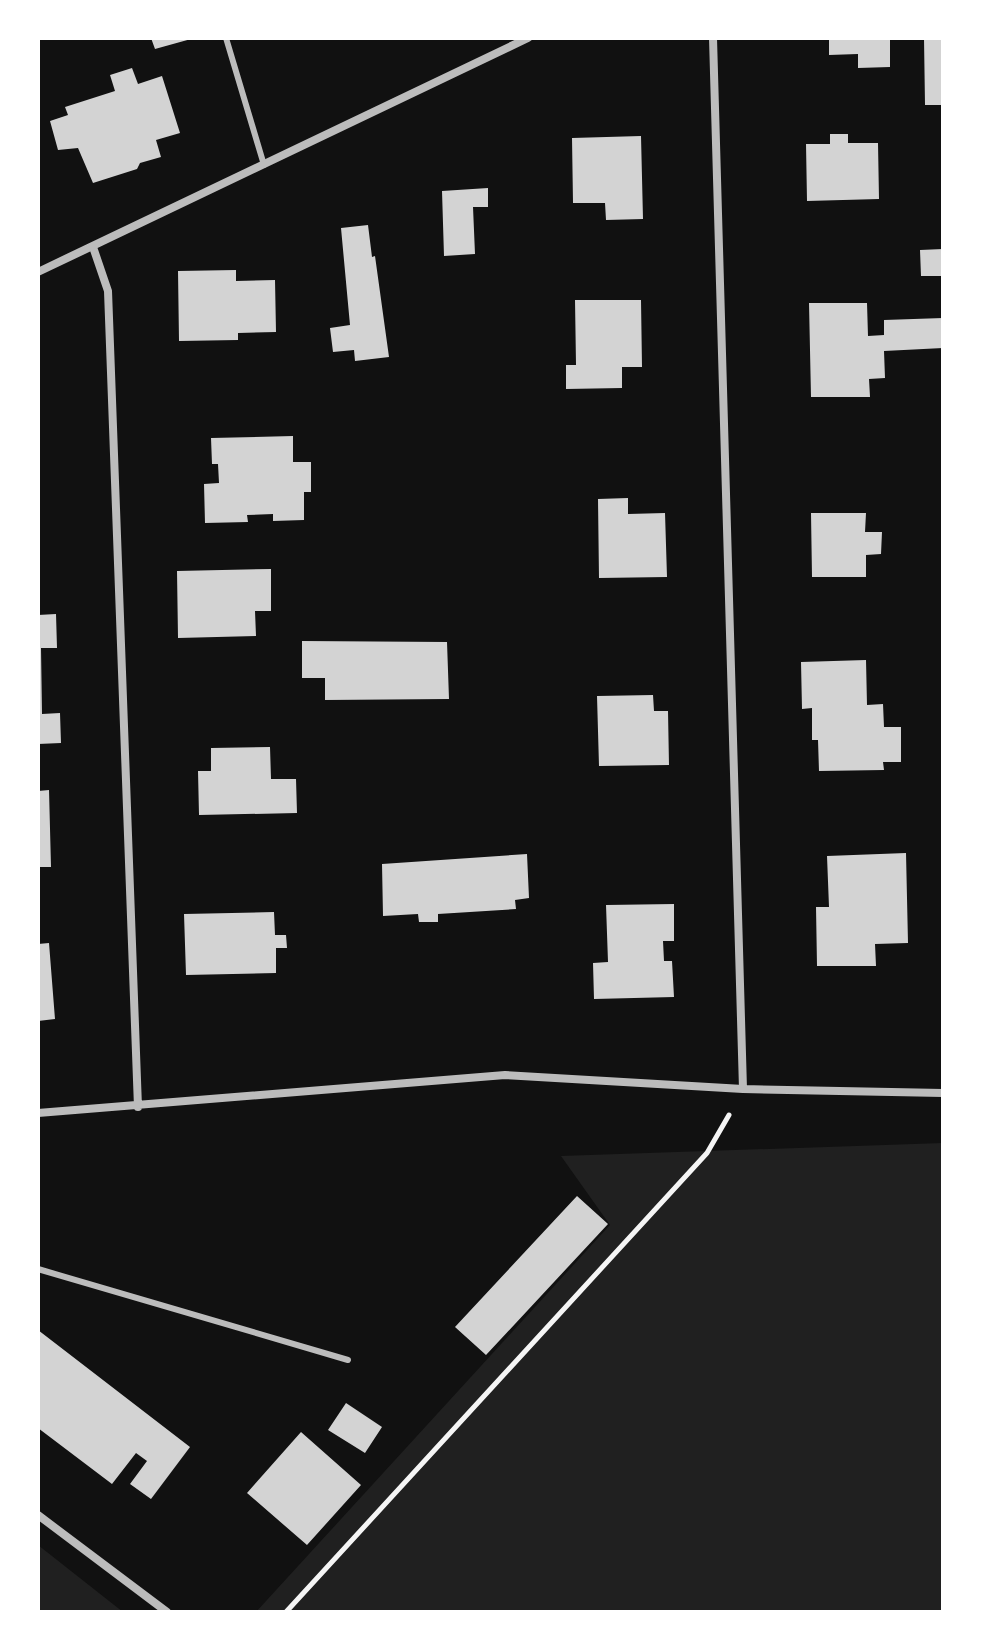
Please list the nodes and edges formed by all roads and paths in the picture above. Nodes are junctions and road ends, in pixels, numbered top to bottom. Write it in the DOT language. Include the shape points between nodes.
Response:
graph roads {
  1 [pos="226,38"];
  2 [pos="528,38"];
  3 [pos="713,38"];
  4 [pos="264,165"];
  5 [pos="93,247"];
  6 [pos="38,272"];
  7 [pos="743,1089"];
  8 [pos="943,1093"];
  9 [pos="138,1107"];
  10 [pos="38,1113"];
  11 [pos="38,1269"];
  12 [pos="348,1360"];
  13 [pos="38,1515"];
  14 [pos="167,1612"];
  15 [pos="286,1612"];
  1 -- 4 [label="lane"];
  2 -- 4 [label="street"];
  3 -- 7 [label="street"];
  4 -- 5 [label="street"];
  5 -- 6 [label="street"];
  5 -- 9 [label="street" via="108,291"];
  7 -- 8 [label="street"];
  7 -- 9 [label="street" via="505,1075"];
  7 -- 15 [label="path" via="707,1153"];
  9 -- 10 [label="street"];
  11 -- 12 [label="lane"];
  13 -- 14 [label="street"];
}
